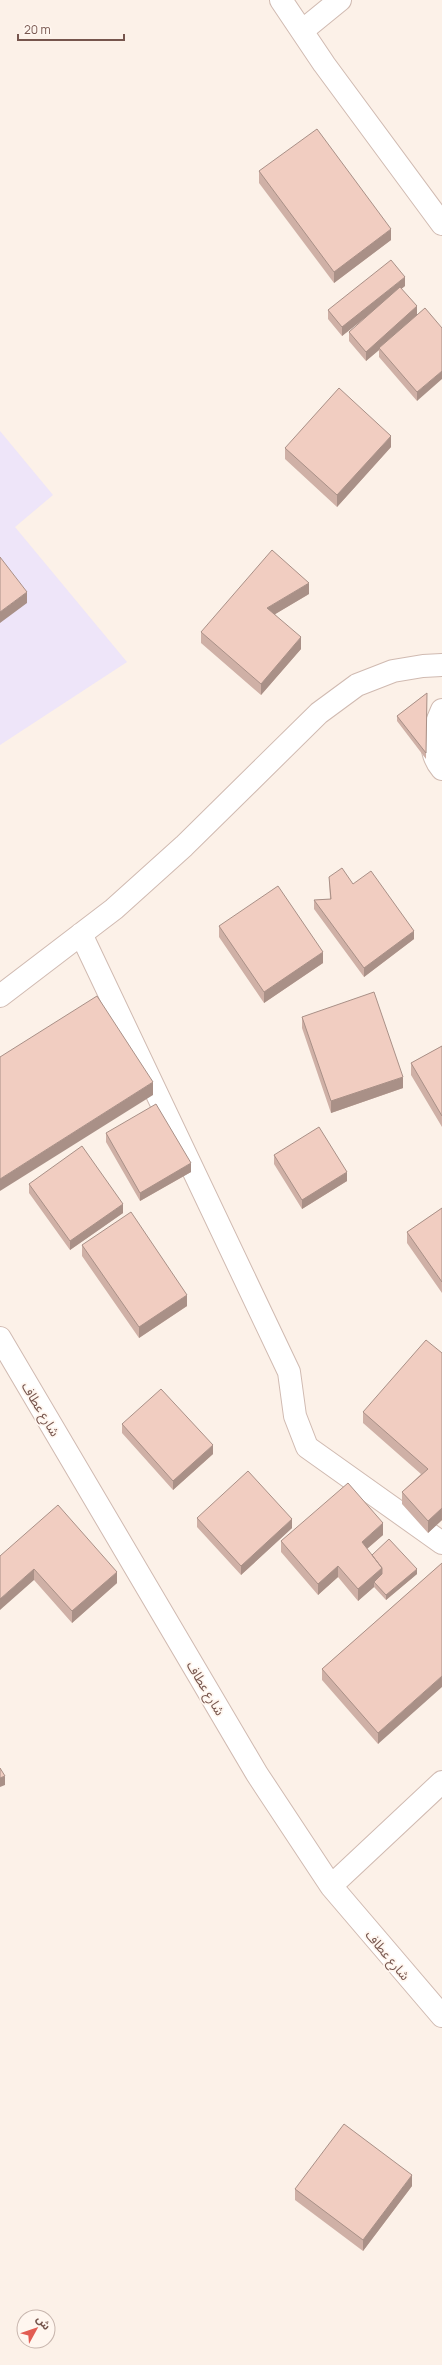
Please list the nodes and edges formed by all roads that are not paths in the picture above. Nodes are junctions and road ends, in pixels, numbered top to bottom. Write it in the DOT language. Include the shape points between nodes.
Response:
graph roads {
  1 [pos="280,0"];
  2 [pos="340,0"];
  3 [pos="302,30"];
  4 [pos="442,224"];
  5 [pos="442,665"];
  6 [pos="442,710"];
  7 [pos="442,769"];
  8 [pos="82,934"];
  9 [pos="0,996"];
  10 [pos="0,1338"];
  11 [pos="442,1544"];
  12 [pos="442,1782"];
  13 [pos="331,1886"];
  14 [pos="442,2016"];
  1 -- 3 [label="street"];
  2 -- 3 [label="street"];
  3 -- 4 [label="street" via="324,64"];
  5 -- 8 [label="street" via="393,671 357,685 319,713 184,846"];
  6 -- 7 [label="street" via="432,740 438,764"];
  8 -- 9 [label="street"];
  8 -- 11 [label="street" via="289,1372 295,1416 307,1448"];
  10 -- 13 [label="street, شارع عطاف" via="258,1774"];
  12 -- 13 [label="street"];
  13 -- 14 [label="street, شارع عطاف"];
}
